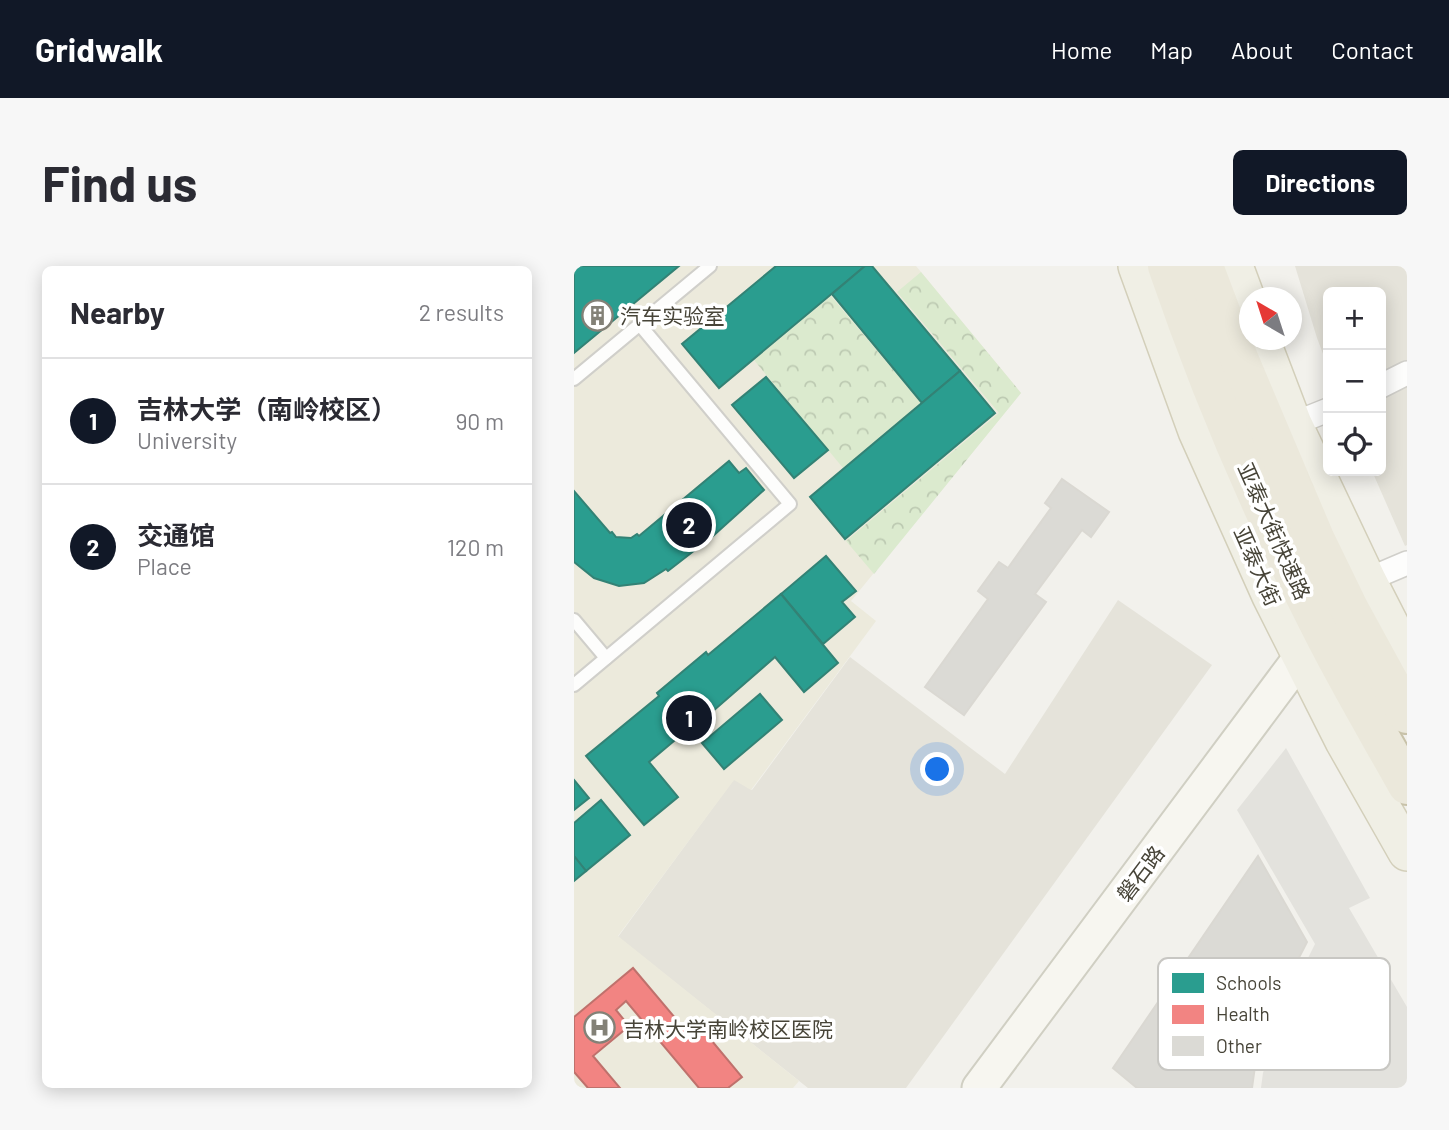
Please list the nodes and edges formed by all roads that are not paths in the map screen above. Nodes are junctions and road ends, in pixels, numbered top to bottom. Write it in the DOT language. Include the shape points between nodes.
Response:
graph roads {
  1 [pos="710,266"];
  2 [pos="1137,266"];
  3 [pos="1167,266"];
  4 [pos="1204,266"];
  5 [pos="1234,266"];
  6 [pos="1242,287"];
  7 [pos="640,325"];
  8 [pos="1265,350"];
  9 [pos="1407,373"];
  10 [pos="574,379"];
  11 [pos="1386,384"];
  12 [pos="1323,412"];
  13 [pos="1293,424"];
  14 [pos="1407,563"];
  15 [pos="1367,580"];
  16 [pos="574,620"];
  17 [pos="606,658"];
  18 [pos="1300,658"];
  19 [pos="1407,658"];
  20 [pos="574,685"];
  21 [pos="1407,714"];
  22 [pos="1407,785"];
  23 [pos="1407,852"];
  24 [pos="979,1088"];
  1 -- 7 [label="lane"];
  2 -- 18 [label="main road, 亚泰大街" via="1197,431"];
  3 -- 22 [label="highway, 亚泰大街快速路" via="1284,555"];
  4 -- 21 [label="highway, 亚泰大街快速路" via="1315,538"];
  5 -- 6 [label="main road"];
  7 -- 10 [label="lane"];
  7 -- 17 [label="lane" via="790,504"];
  8 -- 13 [label="main road"];
  9 -- 11 [label="street"];
  12 -- 13 [label="street"];
  13 -- 15 [label="main road"];
  14 -- 15 [label="street"];
  15 -- 19 [label="main road"];
  16 -- 17 [label="lane"];
  17 -- 20 [label="lane"];
  18 -- 23 [label="main road, 亚泰大街"];
  18 -- 24 [label="street, 磐石路"];
}
